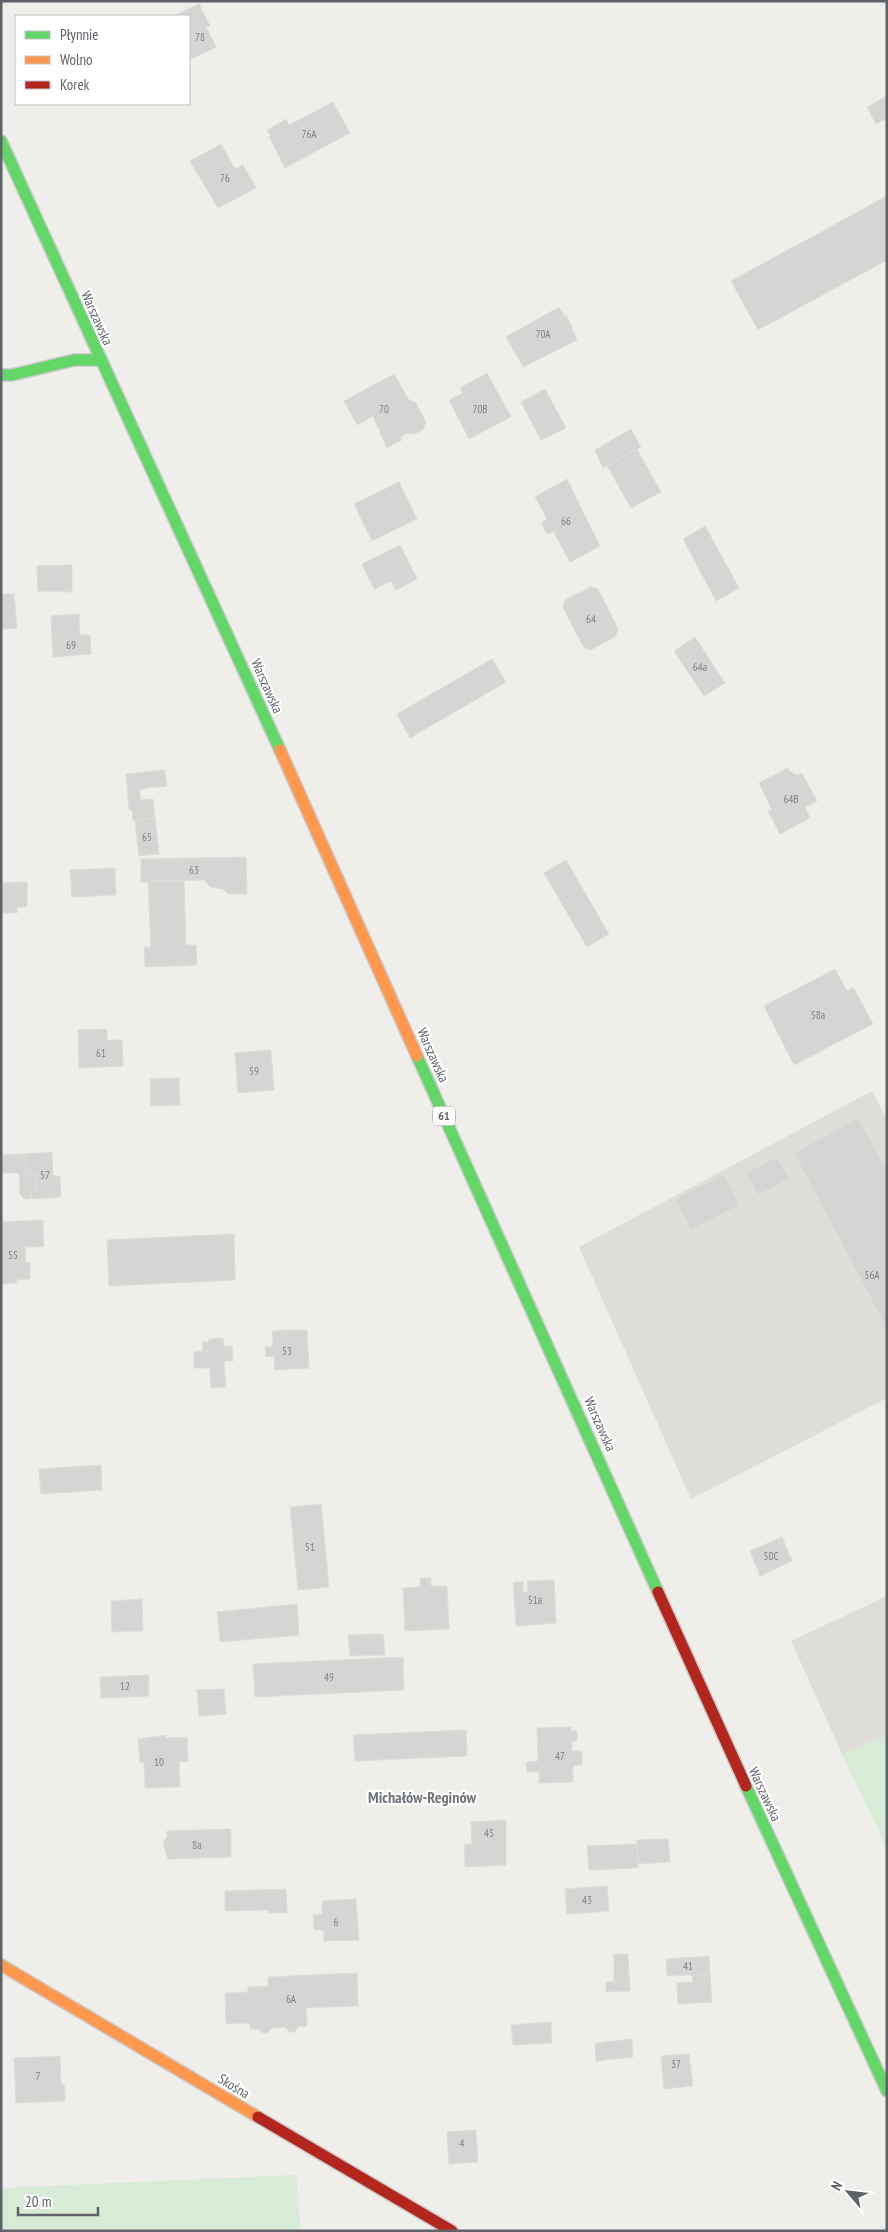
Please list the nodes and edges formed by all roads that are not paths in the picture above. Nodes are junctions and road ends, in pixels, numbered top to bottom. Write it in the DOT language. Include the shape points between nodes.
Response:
graph roads {
  1 [pos="1,141"];
  2 [pos="100,360"];
  3 [pos="1,375"];
  4 [pos="1,1965"];
  5 [pos="887,2091"];
  6 [pos="452,2231"];
  1 -- 2 [label="main road, Warszawska / 61"];
  2 -- 3 [label="main road" via="74,360"];
  2 -- 5 [label="main road, Warszawska / 61" via="161,487 692,1670"];
  4 -- 6 [label="main road, Skośna"];
}
